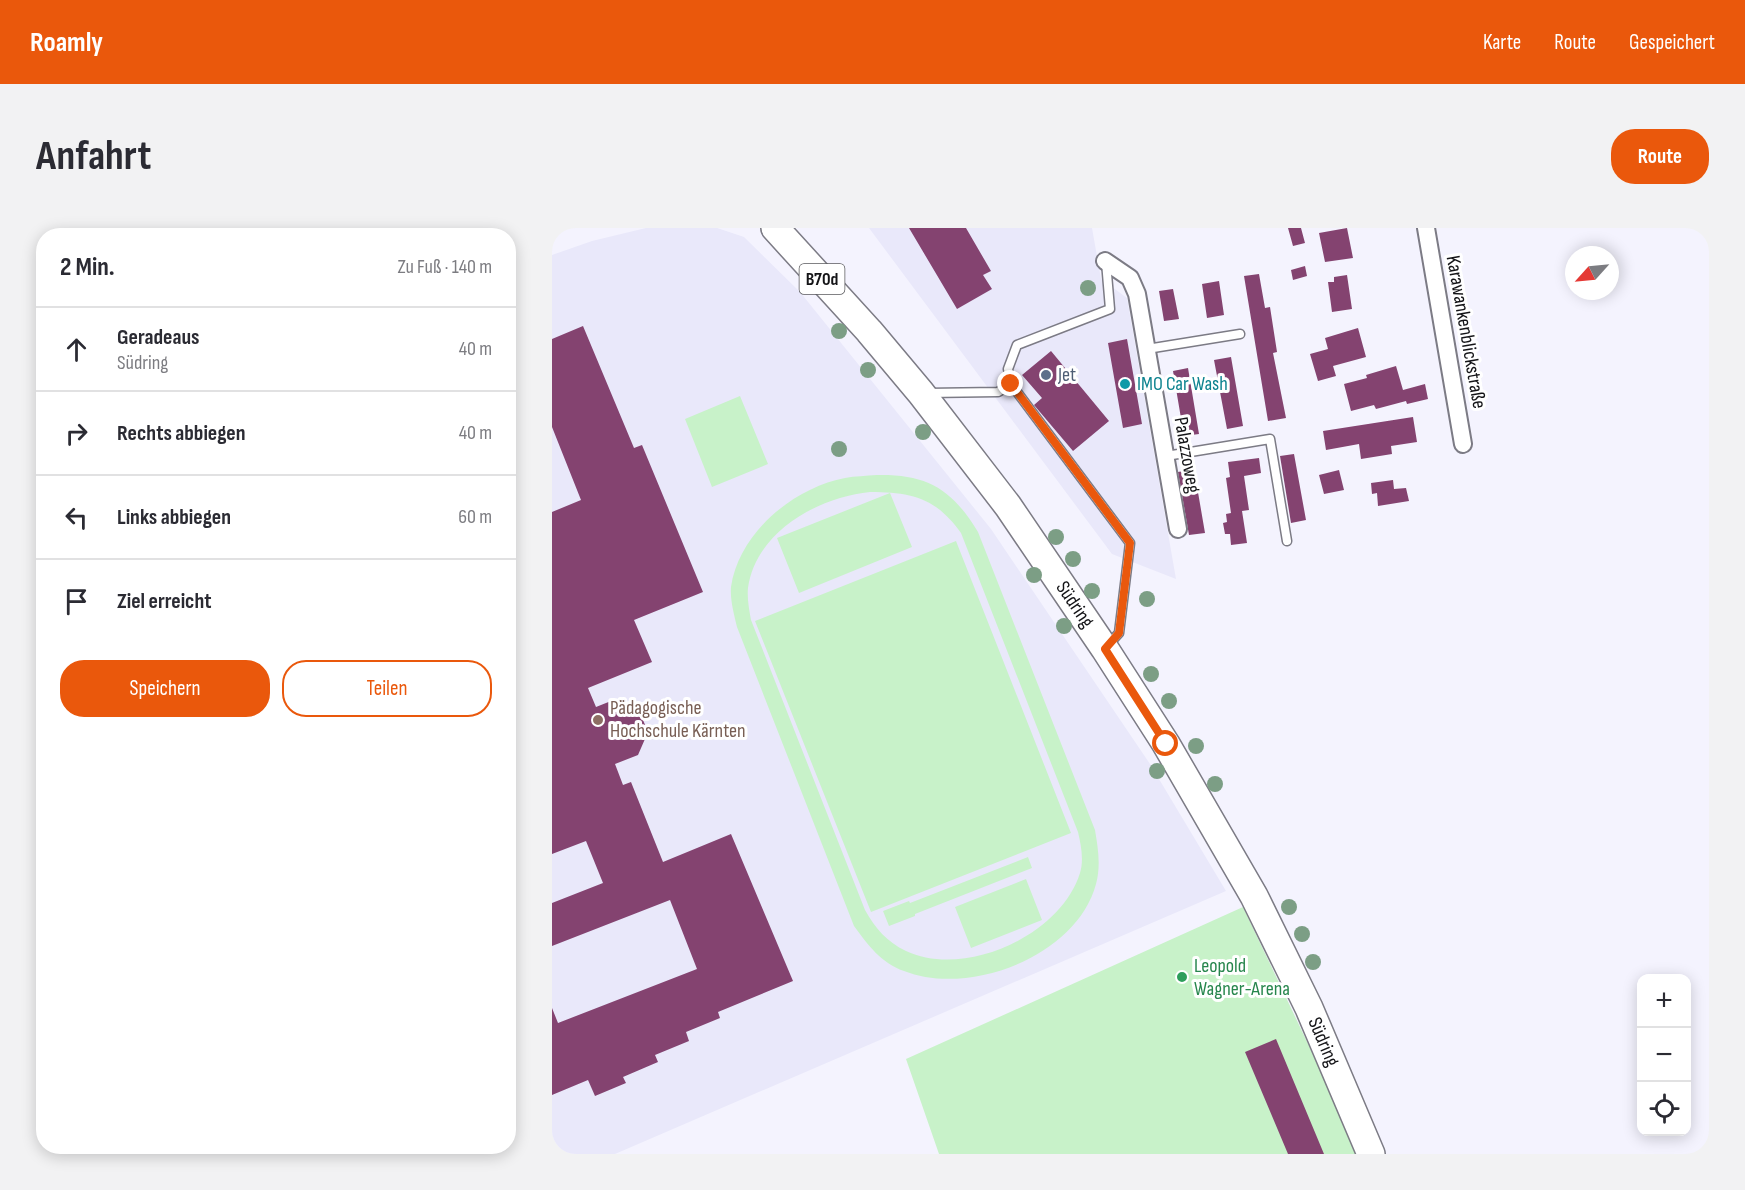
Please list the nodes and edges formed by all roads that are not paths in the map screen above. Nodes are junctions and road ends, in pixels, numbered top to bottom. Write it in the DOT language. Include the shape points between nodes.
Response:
graph roads {
  1 [pos="775,228"];
  2 [pos="1426,228"];
  3 [pos="1105,261"];
  4 [pos="1240,334"];
  5 [pos="1147,349"];
  6 [pos="1011,384"];
  7 [pos="921,393"];
  8 [pos="1463,444"];
  9 [pos="1166,456"];
  10 [pos="1178,529"];
  11 [pos="1287,541"];
  12 [pos="1105,649"];
  13 [pos="1371,1154"];
  1 -- 7 [label="main road, Südring / B70d"];
  2 -- 8 [label="street, Karawankenblickstraße"];
  3 -- 5 [label="street, Palazzoweg" via="1130,278 1137,294"];
  3 -- 6 [label="lane" via="1110,309 1017,345 1008,369"];
  4 -- 5 [label="lane"];
  5 -- 9 [label="street, Palazzoweg"];
  6 -- 7 [label="lane" via="998,392"];
  6 -- 12 [label="lane" via="1130,543 1119,633"];
  7 -- 12 [label="main road, Südring / B70d" via="1008,506"];
  9 -- 10 [label="street, Palazzoweg"];
  9 -- 11 [label="lane" via="1270,439"];
  12 -- 13 [label="main road, Südring / B70d" via="1166,744 1254,896"];
}
